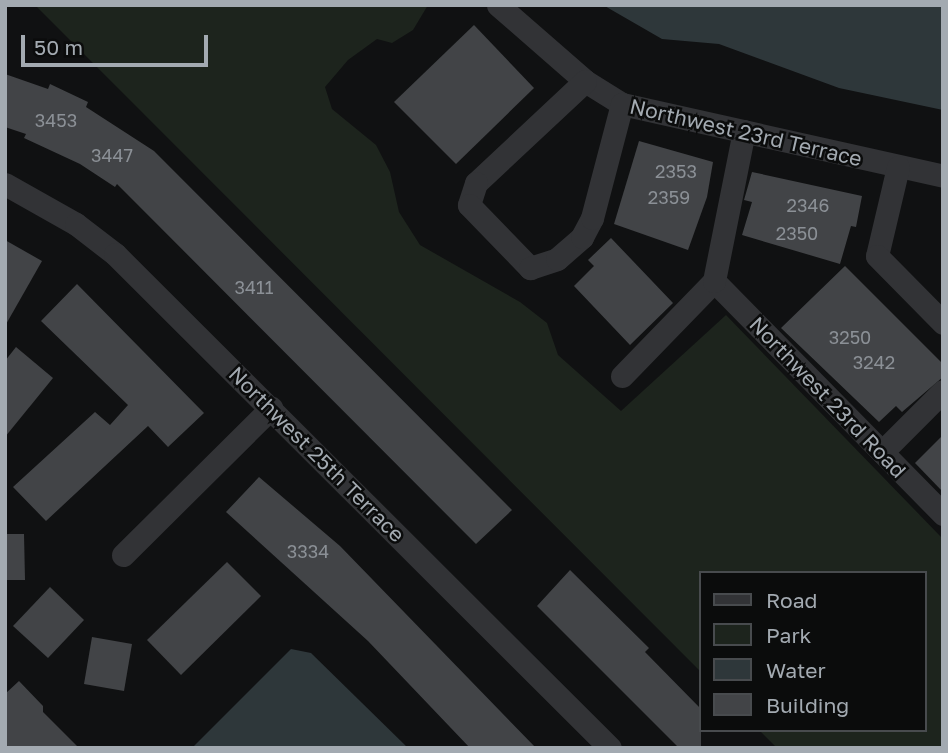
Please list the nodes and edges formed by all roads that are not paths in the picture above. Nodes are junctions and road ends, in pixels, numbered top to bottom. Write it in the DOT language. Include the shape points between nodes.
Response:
graph roads {
  1 [pos="498,5"];
  2 [pos="584,81"];
  3 [pos="622,104"];
  4 [pos="744,131"];
  5 [pos="898,167"];
  6 [pos="943,176"];
  7 [pos="5,184"];
  8 [pos="714,281"];
  9 [pos="943,323"];
  10 [pos="622,376"];
  11 [pos="943,391"];
  12 [pos="271,408"];
  13 [pos="882,452"];
  14 [pos="943,514"];
  15 [pos="124,555"];
  16 [pos="610,748"];
  1 -- 2 [label="street, Northwest 23rd Terrace"];
  2 -- 3 [label="street, Northwest 23rd Terrace"];
  2 -- 3 [label="street" via="476,183 469,205 530,268 557,259 582,237 592,218"];
  3 -- 4 [label="street, Northwest 23rd Terrace"];
  4 -- 5 [label="street, Northwest 23rd Terrace"];
  4 -- 8 [label="street"];
  5 -- 6 [label="street, Northwest 23rd Terrace"];
  5 -- 9 [label="street" via="877,256"];
  7 -- 12 [label="street, Northwest 25th Terrace" via="76,224 115,254"];
  8 -- 10 [label="street"];
  8 -- 13 [label="street, Northwest 23rd Road"];
  11 -- 13 [label="street"];
  12 -- 15 [label="street"];
  12 -- 16 [label="street, Northwest 25th Terrace"];
  13 -- 14 [label="street, Northwest 23rd Road"];
}
